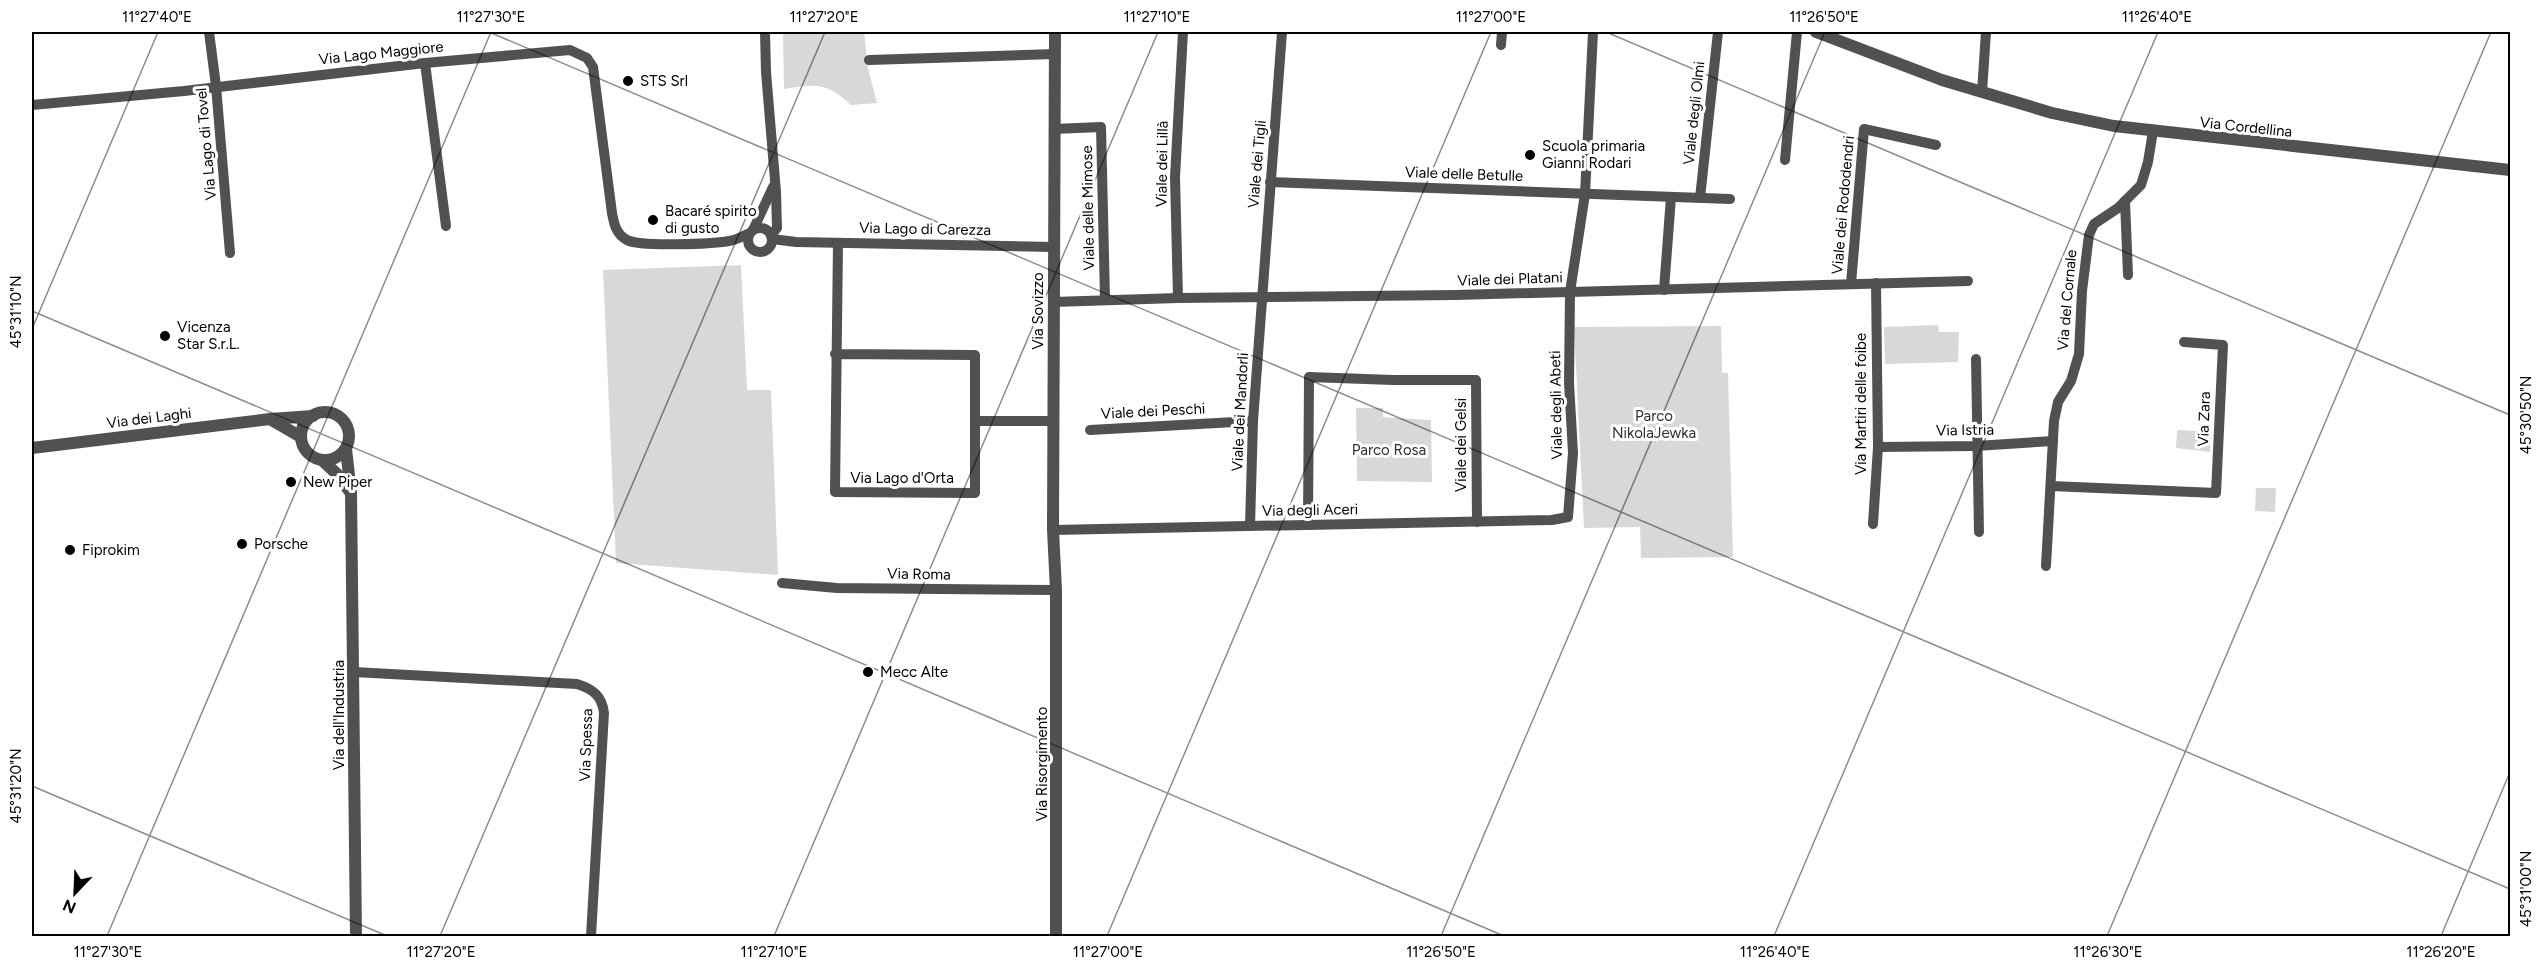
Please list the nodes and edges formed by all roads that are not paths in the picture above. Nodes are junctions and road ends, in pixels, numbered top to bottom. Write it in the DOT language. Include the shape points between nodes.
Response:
graph roads {
  1 [pos="209,32"];
  2 [pos="765,32"];
  3 [pos="1055,32"];
  4 [pos="1183,32"];
  5 [pos="1282,32"];
  6 [pos="1502,32"];
  7 [pos="1593,32"];
  8 [pos="1718,32"];
  9 [pos="1797,32"];
  10 [pos="1816,32"];
  11 [pos="1986,32"];
  12 [pos="1501,45"];
  13 [pos="1054,54"];
  14 [pos="869,60"];
  15 [pos="425,63"];
  16 [pos="216,86"];
  17 [pos="1982,92"];
  18 [pos="32,105"];
  19 [pos="1054,129"];
  20 [pos="2153,131"];
  21 [pos="1935,145"];
  22 [pos="1785,160"];
  23 [pos="2511,170"];
  24 [pos="1270,182"];
  25 [pos="774,184"];
  26 [pos="1586,194"];
  27 [pos="1671,197"];
  28 [pos="1700,198"];
  29 [pos="1730,199"];
  30 [pos="2125,201"];
  31 [pos="446,225"];
  32 [pos="752,231"];
  33 [pos="771,241"];
  34 [pos="726,242"];
  35 [pos="838,243"];
  36 [pos="1053,247"];
  37 [pos="751,248"];
  38 [pos="230,253"];
  39 [pos="2128,275"];
  40 [pos="1968,281"];
  41 [pos="1851,284"];
  42 [pos="1876,284"];
  43 [pos="1664,290"];
  44 [pos="1570,292"];
  45 [pos="1178,298"];
  46 [pos="1262,298"];
  47 [pos="1105,299"];
  48 [pos="1053,302"];
  49 [pos="2184,342"];
  50 [pos="835,354"];
  51 [pos="1976,359"];
  52 [pos="313,416"];
  53 [pos="270,419"];
  54 [pos="975,421"];
  55 [pos="1053,421"];
  56 [pos="1253,421"];
  57 [pos="1090,430"];
  58 [pos="301,437"];
  59 [pos="2053,441"];
  60 [pos="1978,446"];
  61 [pos="1878,447"];
  62 [pos="32,448"];
  63 [pos="346,449"];
  64 [pos="322,460"];
  65 [pos="2051,486"];
  66 [pos="351,493"];
  67 [pos="1568,517"];
  68 [pos="1477,522"];
  69 [pos="1873,524"];
  70 [pos="1308,525"];
  71 [pos="1250,526"];
  72 [pos="1053,530"];
  73 [pos="1979,532"];
  74 [pos="2046,566"];
  75 [pos="782,583"];
  76 [pos="1056,590"];
  77 [pos="354,672"];
  78 [pos="356,936"];
  79 [pos="591,936"];
  80 [pos="1056,936"];
  1 -- 16 [label="street, Via Lago di Tovel"];
  2 -- 25 [label="street"];
  3 -- 13 [label="street, Via Sovizzo"];
  4 -- 45 [label="street, Viale dei Lillà" via="1174,177"];
  5 -- 24 [label="street, Viale dei Tigli"];
  6 -- 12 [label="street"];
  7 -- 26 [label="street, Viale degli Abeti"];
  8 -- 28 [label="street, Viale degli Olmi"];
  9 -- 22 [label="street"];
  10 -- 17 [label="street, Via Cordellina"];
  11 -- 17 [label="street"];
  13 -- 14 [label="street"];
  13 -- 19 [label="street, Via Sovizzo"];
  15 -- 16 [label="street, Via Lago Maggiore"];
  15 -- 31 [label="street"];
  15 -- 34 [label="street, Via Lago Maggiore" via="561,50 586,58 596,80 612,213 619,234 630,242 640,243"];
  16 -- 18 [label="street, Via Lago Maggiore"];
  16 -- 38 [label="street, Via Lago di Tovel"];
  17 -- 20 [label="street, Via Cordellina" via="2052,113"];
  19 -- 36 [label="street, Via Sovizzo"];
  19 -- 47 [label="street, Viale delle Mimose" via="1101,127"];
  20 -- 23 [label="street, Via Cordellina"];
  20 -- 30 [label="street, Via del Cornale" via="2145,174"];
  21 -- 41 [label="street, Viale dei Rododendri" via="1864,129"];
  24 -- 26 [label="street, Viale delle Betulle"];
  24 -- 46 [label="street, Viale dei Tigli"];
  25 -- 32 [label="street"];
  25 -- 33 [label="street" via="777,228"];
  26 -- 27 [label="street, Viale delle Betulle"];
  26 -- 44 [label="street, Viale degli Abeti"];
  27 -- 28 [label="street, Viale delle Betulle"];
  27 -- 43 [label="street"];
  28 -- 29 [label="street, Viale delle Betulle"];
  30 -- 39 [label="street"];
  30 -- 59 [label="street, Via del Cornale" via="2094,224 2089,235 2079,354 2071,381 2058,402"];
  32 -- 33 [label="street" via="762,228"];
  32 -- 34 [label="street"];
  32 -- 37 [label="street" via="748,241"];
  33 -- 35 [label="street, Via Lago di Carezza"];
  33 -- 37 [label="street" via="758,252"];
  34 -- 37 [label="street"];
  35 -- 36 [label="street, Via Lago di Carezza"];
  35 -- 50 [label="street, Via Lago d'Orta"];
  36 -- 48 [label="street, Via Sovizzo"];
  40 -- 42 [label="street, Viale dei Platani"];
  41 -- 42 [label="street, Viale dei Platani"];
  41 -- 43 [label="street, Viale dei Platani"];
  42 -- 61 [label="street, Via Martiri delle foibe"];
  43 -- 44 [label="street, Viale dei Platani"];
  44 -- 46 [label="street, Viale dei Platani"];
  44 -- 67 [label="street, Viale degli Abeti" via="1573,453"];
  45 -- 46 [label="street, Viale dei Platani"];
  45 -- 47 [label="street, Viale dei Platani"];
  46 -- 56 [label="street, Viale dei Mandorli"];
  47 -- 48 [label="street, Viale dei Platani"];
  48 -- 55 [label="street, Via Sovizzo"];
  49 -- 65 [label="street, Via Zara" via="2223,345 2216,493"];
  50 -- 54 [label="street, Via Lago d'Orta" via="975,355"];
  50 -- 54 [label="street, Via Lago d'Orta" via="836,492 975,493"];
  51 -- 60 [label="street"];
  52 -- 53 [label="street, Via dei Laghi"];
  52 -- 58 [label="street" via="305,423"];
  52 -- 63 [label="street" via="321,412 342,418 350,436"];
  53 -- 58 [label="street"];
  53 -- 62 [label="street, Via dei Laghi"];
  54 -- 55 [label="street"];
  55 -- 72 [label="street, Via Sovizzo"];
  56 -- 57 [label="street, Viale dei Peschi"];
  56 -- 71 [label="street, Viale dei Mandorli"];
  58 -- 64 [label="street" via="306,451"];
  59 -- 60 [label="street, Via Istria"];
  59 -- 65 [label="street, Via del Cornale"];
  60 -- 61 [label="street, Via Istria"];
  60 -- 73 [label="street"];
  61 -- 69 [label="street, Via Martiri delle foibe"];
  63 -- 64 [label="street" via="338,457"];
  63 -- 66 [label="street, Via dell'Industria"];
  64 -- 66 [label="street"];
  65 -- 74 [label="street, Via del Cornale"];
  66 -- 77 [label="street, Via dell'Industria"];
  67 -- 68 [label="street, Via degli Aceri"];
  68 -- 70 [label="street, Via degli Aceri"];
  68 -- 70 [label="street, Viale dei Gelsi" via="1476,380 1309,377"];
  70 -- 71 [label="street, Via degli Aceri"];
  71 -- 72 [label="street, Via degli Aceri"];
  72 -- 76 [label="street, Via Sovizzo"];
  75 -- 76 [label="street, Via Roma" via="837,588"];
  76 -- 80 [label="street, Via Risorgimento"];
  77 -- 78 [label="street, Via dell'Industria"];
  77 -- 79 [label="street, Via Spessa" via="577,684 595,692 604,713"];
}
